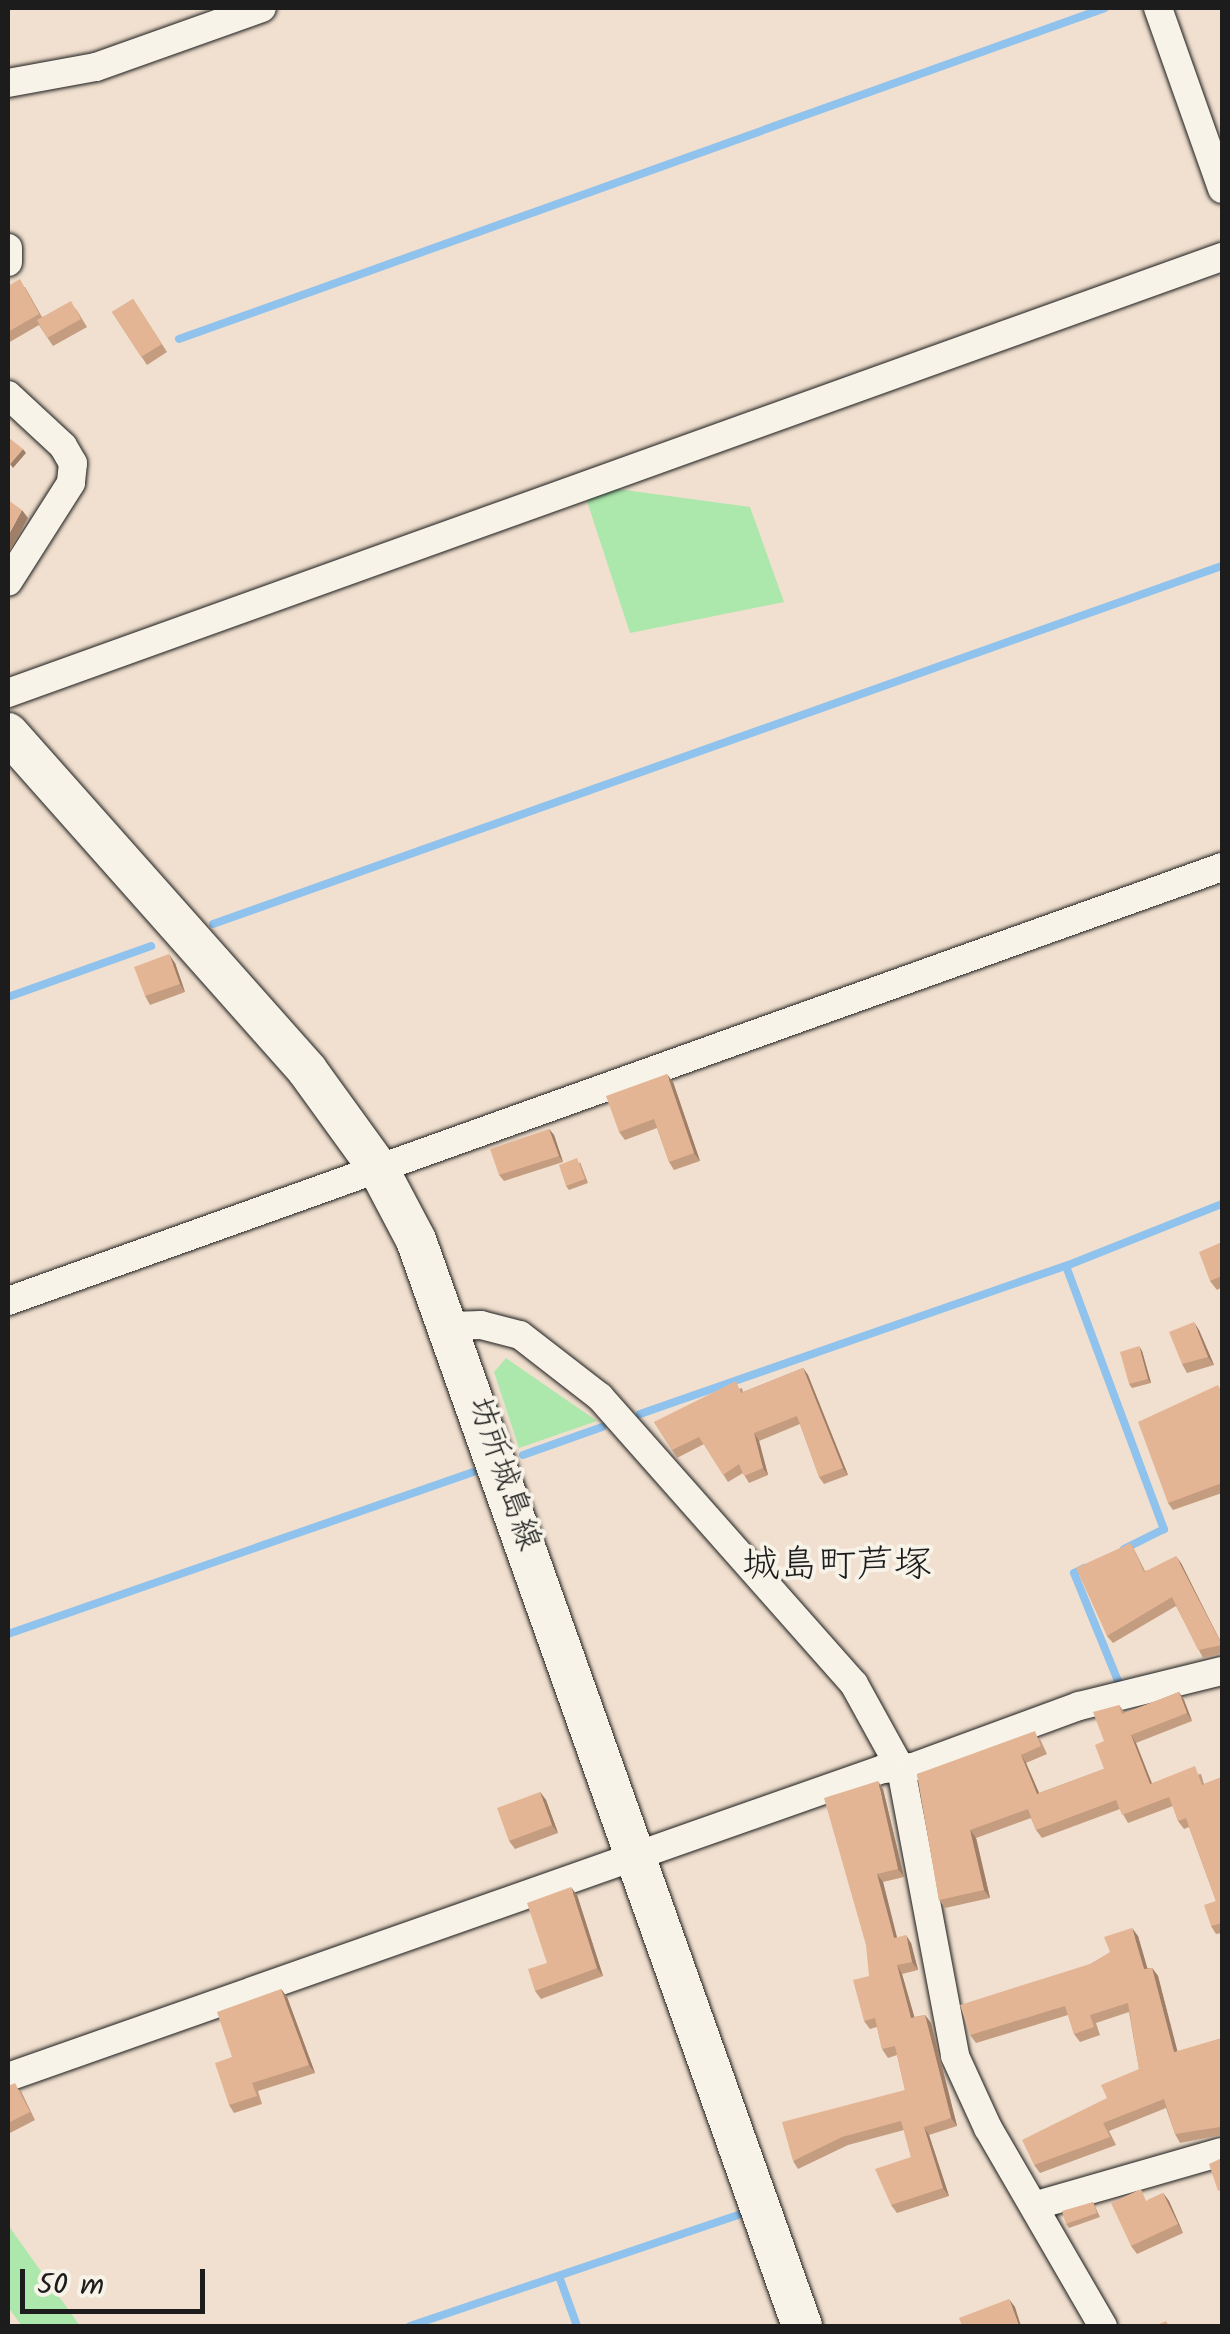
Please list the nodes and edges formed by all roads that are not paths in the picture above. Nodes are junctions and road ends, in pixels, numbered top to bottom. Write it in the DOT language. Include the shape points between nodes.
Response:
graph roads {
  1 [pos="262,8"];
  2 [pos="1158,8"];
  3 [pos="8,84"];
  4 [pos="1222,189"];
  5 [pos="8,248"];
  6 [pos="1222,258"];
  7 [pos="8,262"];
  8 [pos="8,395"];
  9 [pos="8,582"];
  10 [pos="8,693"];
  11 [pos="8,733"];
  12 [pos="1222,867"];
  13 [pos="378,1168"];
  14 [pos="8,1301"];
  15 [pos="452,1326"];
  16 [pos="1222,1671"];
  17 [pos="901,1768"];
  18 [pos="636,1856"];
  19 [pos="8,2077"];
  20 [pos="1222,2152"];
  21 [pos="1037,2205"];
  22 [pos="802,2326"];
  23 [pos="1103,2326"];
  1 -- 3 [label="street" via="96,68"];
  2 -- 4 [label="street"];
  5 -- 7 [label="street"];
  6 -- 10 [label="street"];
  8 -- 9 [label="street" via="63,446 72,463 71,484"];
  11 -- 13 [label="main road, 坊所城島線" via="308,1070"];
  12 -- 13 [label="street"];
  13 -- 14 [label="street"];
  13 -- 15 [label="main road, 坊所城島線"];
  15 -- 17 [label="street" via="481,1324 520,1336 600,1397 854,1684"];
  15 -- 18 [label="main road, 坊所城島線"];
  16 -- 17 [label="street" via="1080,1706"];
  17 -- 18 [label="street" via="883,1768"];
  17 -- 21 [label="street" via="955,2056 988,2128"];
  18 -- 19 [label="street"];
  18 -- 22 [label="main road, 坊所城島線"];
  20 -- 21 [label="street"];
  21 -- 23 [label="street"];
}
